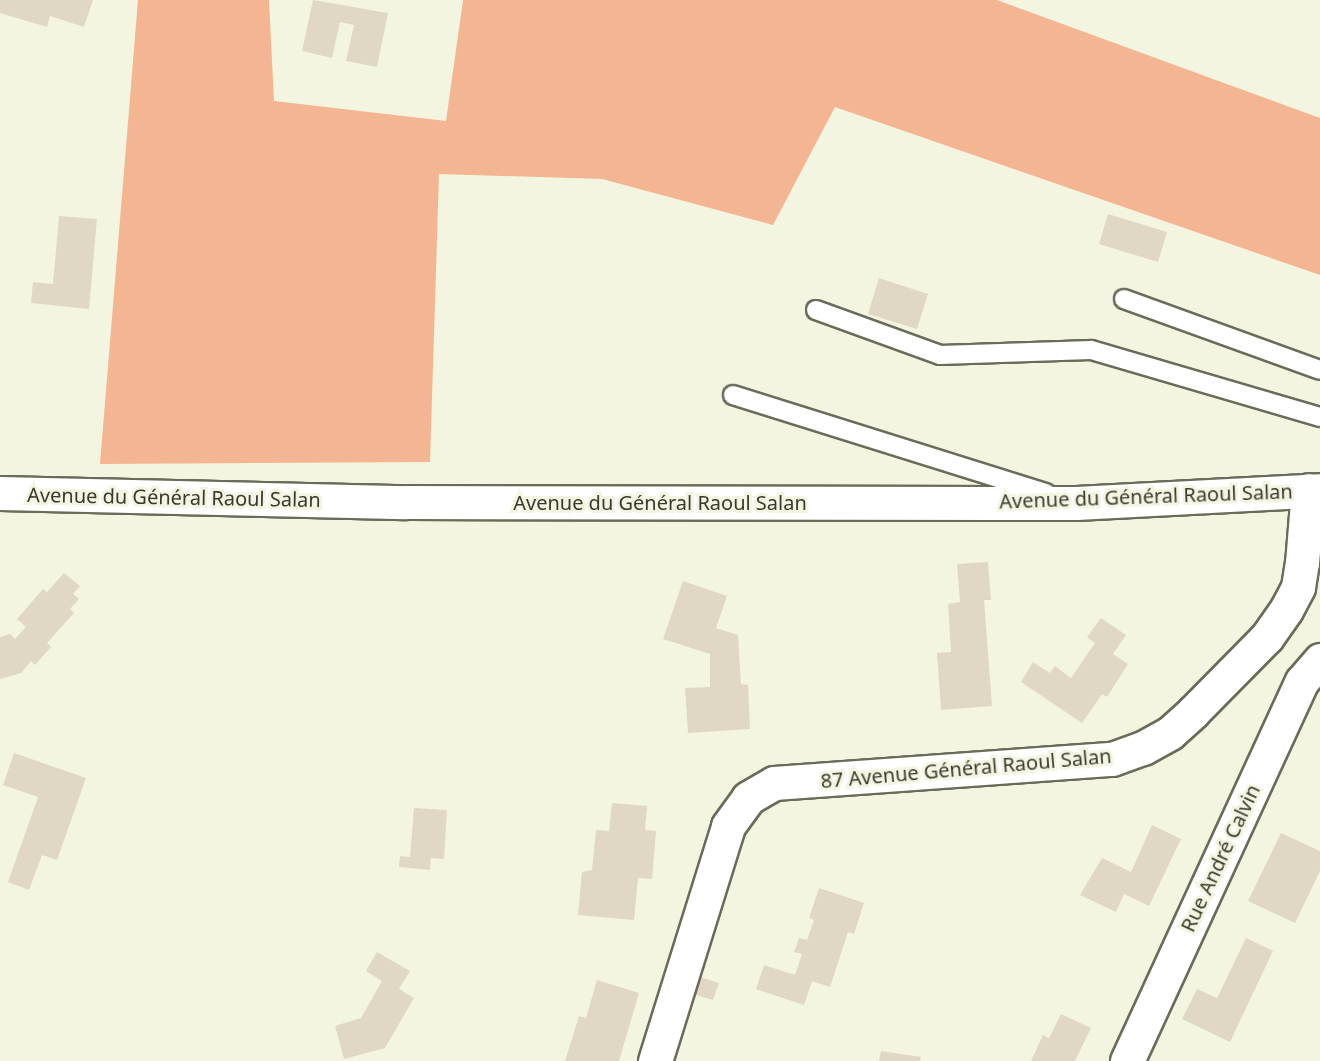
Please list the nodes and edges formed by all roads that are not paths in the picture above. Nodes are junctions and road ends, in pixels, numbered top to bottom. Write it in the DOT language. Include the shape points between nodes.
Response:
graph roads {
  1 [pos="1124,298"];
  2 [pos="816,310"];
  3 [pos="1320,370"];
  4 [pos="733,395"];
  5 [pos="1320,417"];
  6 [pos="1314,490"];
  7 [pos="0,493"];
  8 [pos="1076,503"];
  9 [pos="1320,660"];
  10 [pos="655,1061"];
  11 [pos="1127,1061"];
  1 -- 3 [label="lane"];
  2 -- 5 [label="lane" via="940,355 1091,350"];
  4 -- 8 [label="lane"];
  6 -- 8 [label="street, Avenue du Général Raoul Salan"];
  6 -- 10 [label="street, 87 Avenue Général Raoul Salan" via="1298,587 1286,610 1267,637 1193,712 1170,733 1143,748 1112,759 774,783 748,798 728,826"];
  7 -- 8 [label="street, Avenue du Général Raoul Salan" via="406,502"];
  9 -- 11 [label="street, Rue André Calvin" via="1302,681"];
}
